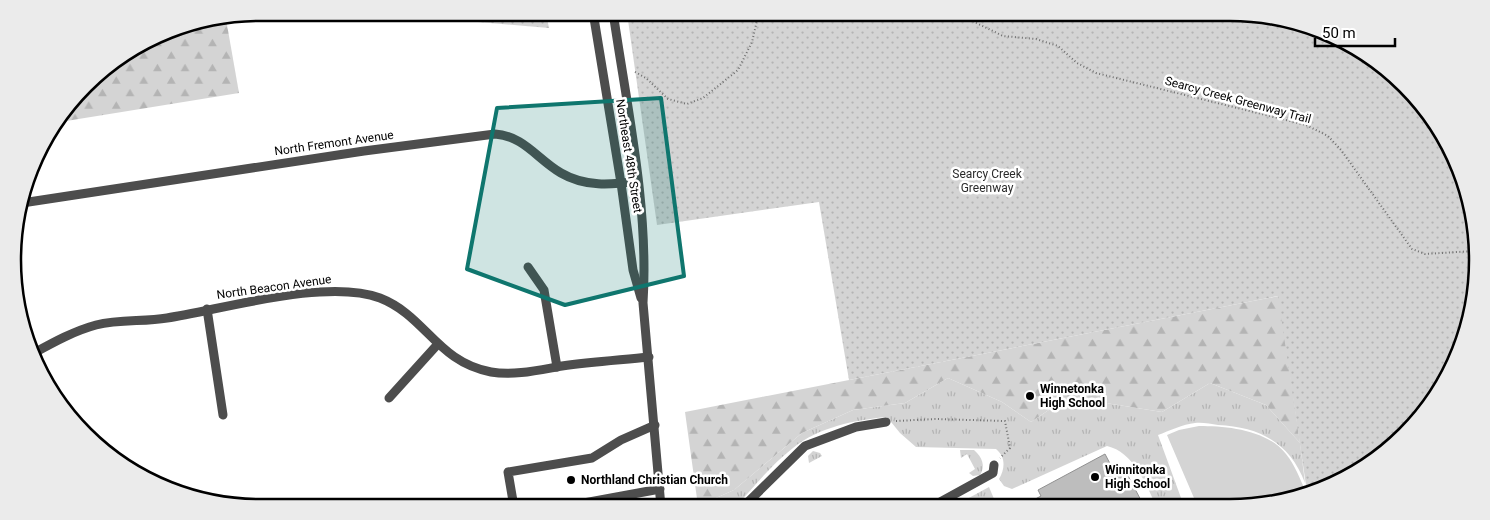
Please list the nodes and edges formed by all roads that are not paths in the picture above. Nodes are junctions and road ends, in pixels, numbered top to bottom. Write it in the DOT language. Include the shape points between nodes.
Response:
graph roads {
  1 [pos="595,21"];
  2 [pos="614,21"];
  3 [pos="637,181"];
  4 [pos="622,184"];
  5 [pos="28,202"];
  6 [pos="528,266"];
  7 [pos="643,303"];
  8 [pos="206,309"];
  9 [pos="437,345"];
  10 [pos="39,351"];
  11 [pos="649,356"];
  12 [pos="557,367"];
  13 [pos="389,398"];
  14 [pos="223,415"];
  15 [pos="886,422"];
  16 [pos="654,425"];
  17 [pos="994,465"];
  18 [pos="660,490"];
  19 [pos="513,499"];
  20 [pos="608,499"];
  21 [pos="661,499"];
  22 [pos="751,499"];
  23 [pos="946,499"];
  1 -- 4 [label="street, Northeast 48th Street"];
  2 -- 3 [label="street, Northeast 48th Street"];
  3 -- 4 [label="street, North Fremont Avenue"];
  3 -- 7 [label="street, Northeast 48th Street" via="645,270"];
  4 -- 5 [label="street, North Fremont Avenue" via="601,185 573,179 548,164 522,142 495,134"];
  4 -- 7 [label="street, Northeast 48th Street" via="633,270"];
  6 -- 12 [label="street" via="544,290"];
  7 -- 11 [label="street, Northeast 48th Street"];
  8 -- 9 [label="street, North Beacon Avenue" via="314,292 361,292 406,313"];
  8 -- 10 [label="street, North Beacon Avenue" via="166,318 95,326"];
  8 -- 14 [label="street"];
  9 -- 12 [label="street, North Beacon Avenue" via="449,355 488,372"];
  9 -- 13 [label="street"];
  11 -- 12 [label="street, North Beacon Avenue"];
  11 -- 16 [label="street, Northeast 48th Street"];
  15 -- 22 [label="street" via="856,427 805,446"];
  16 -- 18 [label="street, Northeast 48th Street"];
  16 -- 19 [label="street" via="592,458 508,472"];
  17 -- 23 [label="street" via="993,473"];
  18 -- 20 [label="street"];
  18 -- 21 [label="street, Northeast 48th Street"];
}
